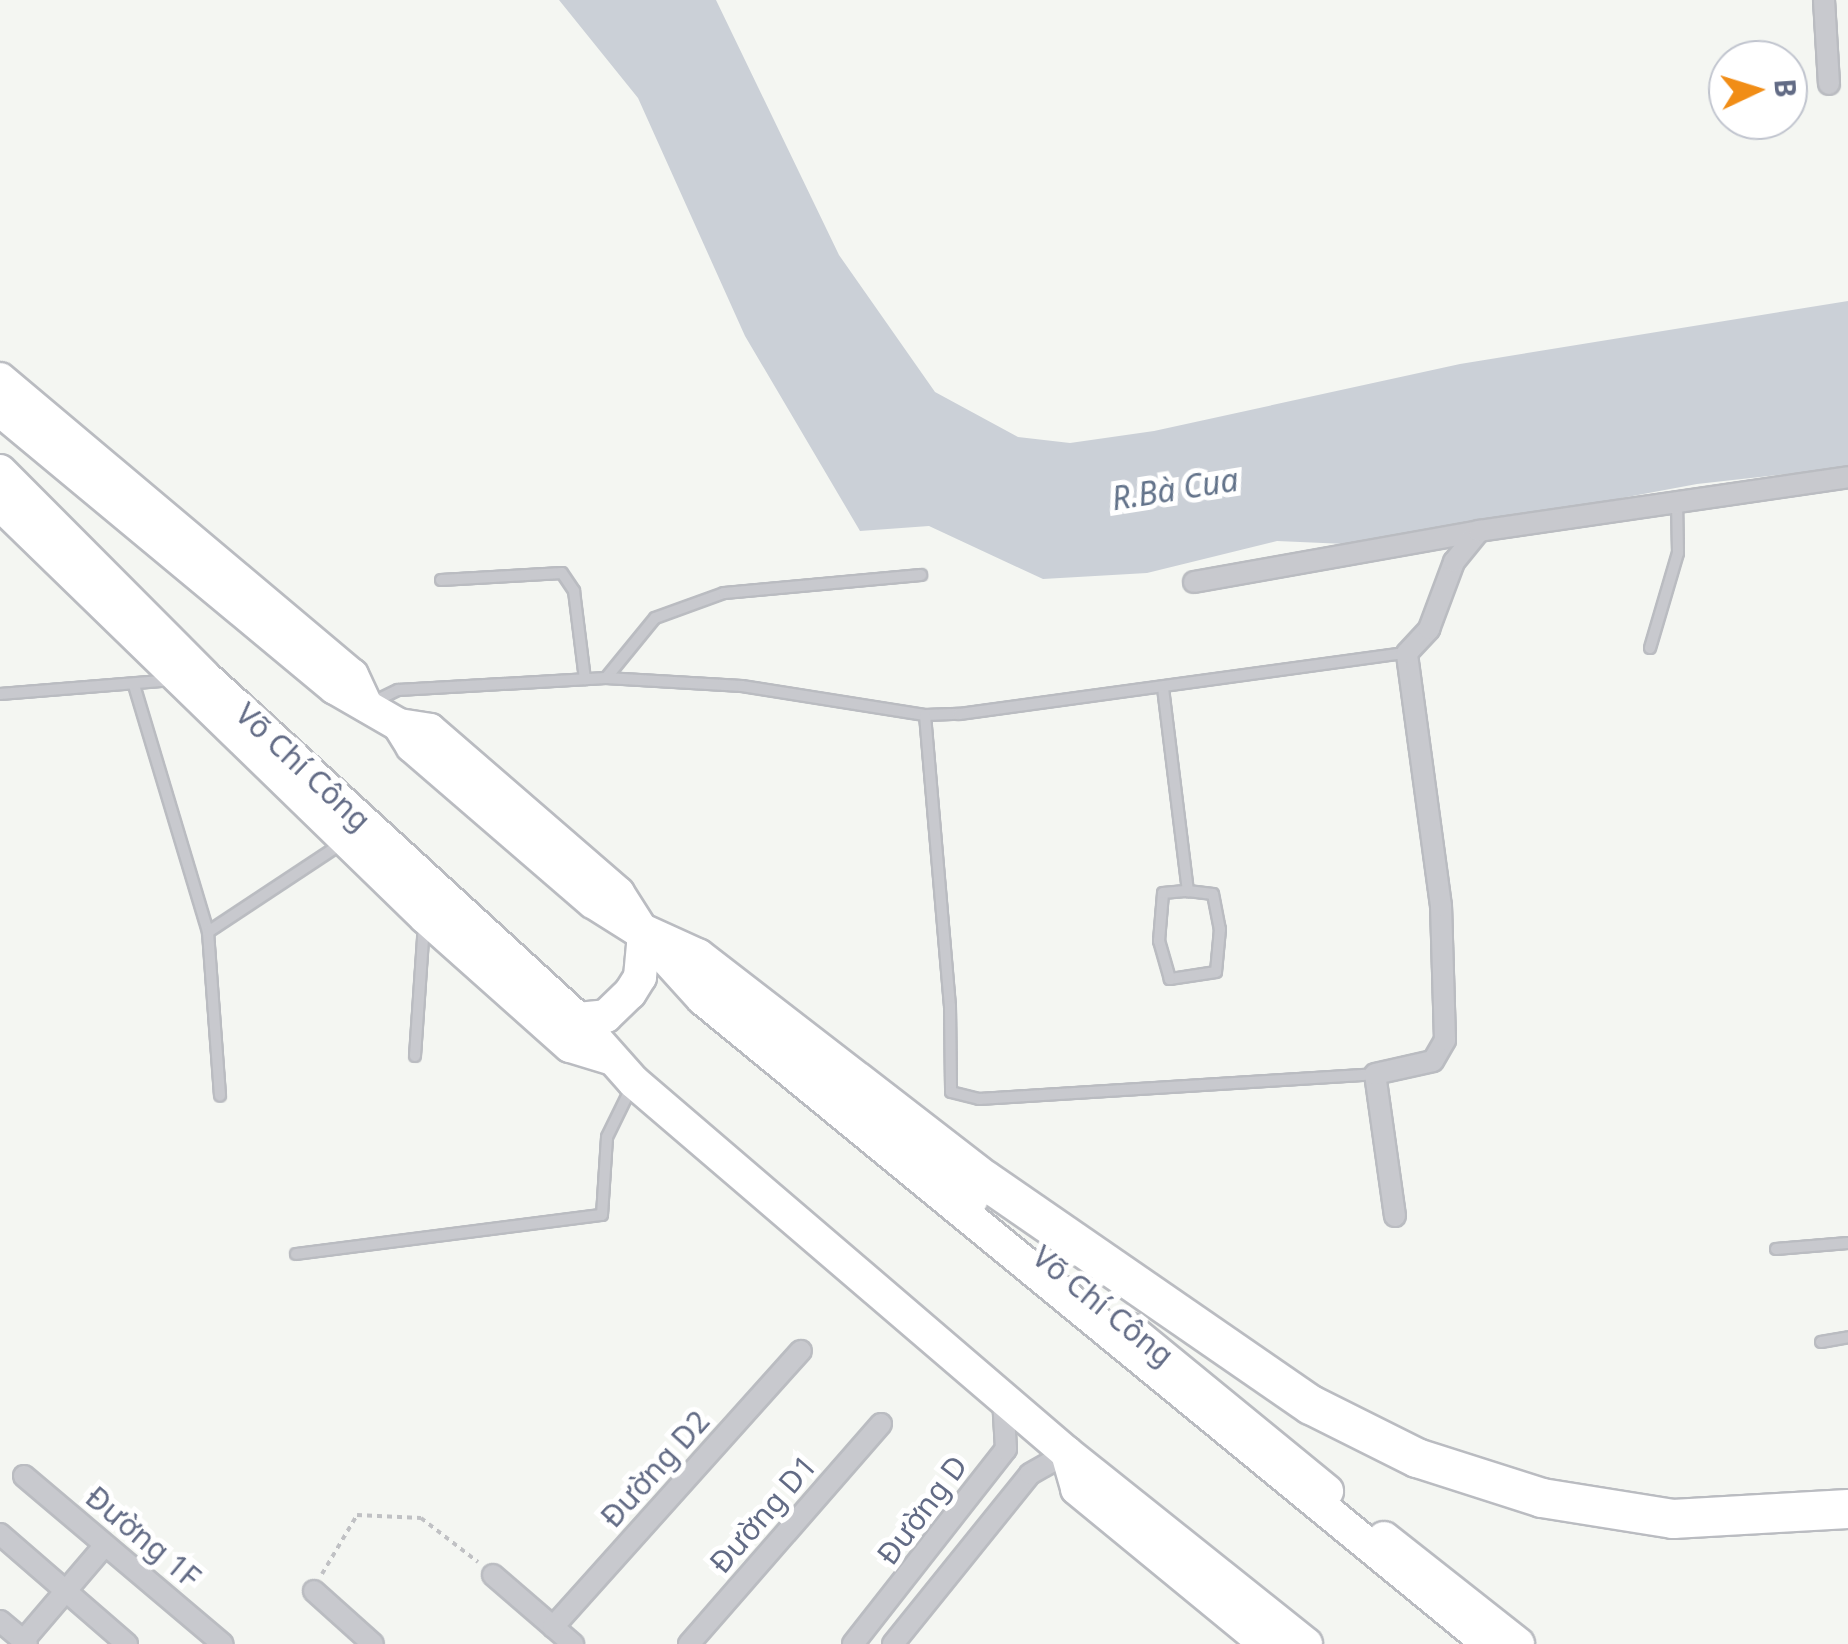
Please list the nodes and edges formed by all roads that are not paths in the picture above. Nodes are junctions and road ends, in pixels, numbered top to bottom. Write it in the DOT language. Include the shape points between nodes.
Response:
graph roads {
  1 [pos="1824,0"];
  2 [pos="1828,84"];
  3 [pos="0,379"];
  4 [pos="0,410"];
  5 [pos="0,471"];
  6 [pos="1848,477"];
  7 [pos="1677,500"];
  8 [pos="0,504"];
  9 [pos="1479,531"];
  10 [pos="922,576"];
  11 [pos="441,580"];
  12 [pos="1194,582"];
  13 [pos="1650,648"];
  14 [pos="1407,653"];
  15 [pos="190,678"];
  16 [pos="606,678"];
  17 [pos="586,679"];
  18 [pos="134,685"];
  19 [pos="1163,688"];
  20 [pos="0,694"];
  21 [pos="366,705"];
  22 [pos="925,715"];
  23 [pos="356,832"];
  24 [pos="1188,891"];
  25 [pos="434,907"];
  26 [pos="208,932"];
  27 [pos="644,934"];
  28 [pos="684,977"];
  29 [pos="578,1019"];
  30 [pos="415,1056"];
  31 [pos="610,1058"];
  32 [pos="1376,1074"];
  33 [pos="634,1082"];
  34 [pos="220,1096"];
  35 [pos="1396,1216"];
  36 [pos="1848,1242"];
  37 [pos="1776,1249"];
  38 [pos="296,1254"];
  39 [pos="1848,1338"];
  40 [pos="1820,1342"];
  41 [pos="801,1351"];
  42 [pos="1003,1400"];
  43 [pos="881,1424"];
  44 [pos="1066,1453"];
  45 [pos="24,1476"];
  46 [pos="1848,1509"];
  47 [pos="0,1534"];
  48 [pos="105,1545"];
  49 [pos="493,1575"];
  50 [pos="66,1590"];
  51 [pos="314,1590"];
  52 [pos="878,1618"];
  53 [pos="0,1621"];
  54 [pos="553,1627"];
  55 [pos="901,1641"];
  56 [pos="25,1642"];
  57 [pos="127,1644"];
  58 [pos="223,1644"];
  59 [pos="373,1644"];
  60 [pos="573,1644"];
  61 [pos="690,1644"];
  62 [pos="853,1644"];
  63 [pos="1266,1644"];
  64 [pos="1306,1644"];
  65 [pos="1489,1644"];
  66 [pos="1518,1644"];
  1 -- 2 [label="street"];
  3 -- 21 [label="main road, Võ Chí Công" via="352,676"];
  4 -- 21 [label="main road, Võ Chí Công" via="335,688"];
  5 -- 15 [label="main road, Võ Chí Công"];
  6 -- 7 [label="street"];
  7 -- 9 [label="street"];
  7 -- 13 [label="lane" via="1678,552"];
  8 -- 15 [label="main road, Võ Chí Công"];
  9 -- 12 [label="street"];
  9 -- 14 [label="street" via="1454,562 1429,629"];
  10 -- 16 [label="lane" via="724,593 654,618"];
  11 -- 17 [label="lane" via="562,574 574,591"];
  14 -- 19 [label="lane"];
  14 -- 32 [label="street" via="1441,906 1445,1040 1433,1061"];
  15 -- 18 [label="lane"];
  15 -- 23 [label="main road, Võ Chí Công"];
  16 -- 17 [label="lane"];
  16 -- 22 [label="lane" via="742,686"];
  17 -- 21 [label="lane" via="398,690"];
  18 -- 20 [label="lane"];
  18 -- 26 [label="lane"];
  19 -- 22 [label="lane"];
  19 -- 24 [label="lane"];
  21 -- 27 [label="main road, Võ Chí Công" via="399,725 412,746 578,889"];
  22 -- 32 [label="lane" via="951,1092 979,1099"];
  23 -- 25 [label="main road, Võ Chí Công"];
  23 -- 26 [label="lane"];
  24 -- 24 [label="lane" via="1214,894 1216,972 1170,979 1158,941 1164,892"];
  25 -- 29 [label="main road, Võ Chí Công"];
  25 -- 30 [label="lane"];
  25 -- 31 [label="main road, Võ Chí Công" via="570,1046"];
  26 -- 34 [label="lane"];
  27 -- 28 [label="main road, Võ Chí Công"];
  27 -- 29 [label="main road" via="640,976 630,993 606,1016"];
  27 -- 46 [label="highway" via="697,958 986,1180 1311,1404 1417,1458 1542,1498 1674,1518"];
  28 -- 31 [label="main road" via="662,982 638,1002"];
  28 -- 65 [label="main road, Võ Chí Công"];
  28 -- 66 [label="main road, Võ Chí Công" via="718,989"];
  29 -- 31 [label="main road, Võ Chí Công"];
  31 -- 33 [label="main road, Võ Chí Công"];
  32 -- 35 [label="street"];
  33 -- 38 [label="lane" via="607,1137 602,1215"];
  33 -- 42 [label="main road, Võ Chí Công"];
  36 -- 37 [label="lane"];
  39 -- 40 [label="lane"];
  41 -- 54 [label="street, Đường D2"];
  42 -- 44 [label="main road, Võ Chí Công"];
  42 -- 52 [label="street, Đường D" via="1006,1449"];
  43 -- 61 [label="street, Đường D1"];
  44 -- 55 [label="street, Đường D" via="1030,1474"];
  44 -- 63 [label="main road, Võ Chí Công" via="1077,1488"];
  44 -- 64 [label="main road, Võ Chí Công"];
  45 -- 48 [label="street, Đường 1F"];
  47 -- 50 [label="street"];
  48 -- 50 [label="street"];
  48 -- 58 [label="street, Đường 1F"];
  49 -- 54 [label="street"];
  50 -- 56 [label="street"];
  50 -- 57 [label="street"];
  51 -- 59 [label="street"];
  52 -- 55 [label="street"];
  52 -- 62 [label="street, Đường D"];
  53 -- 56 [label="street"];
  54 -- 60 [label="street"];
}
